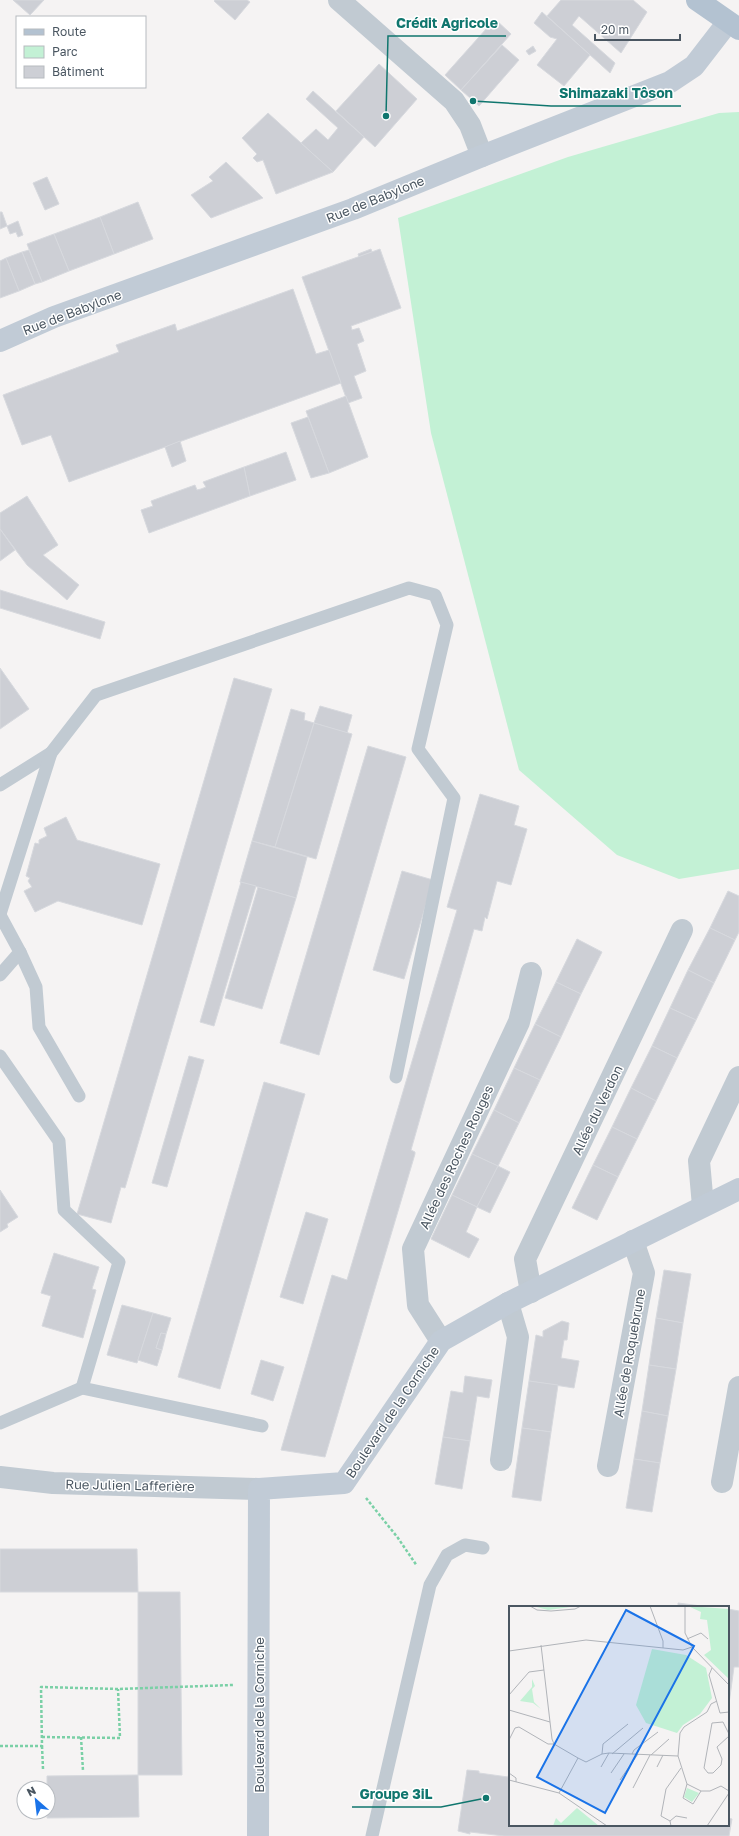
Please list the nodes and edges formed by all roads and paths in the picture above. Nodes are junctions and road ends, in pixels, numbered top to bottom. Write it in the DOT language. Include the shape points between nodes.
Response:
graph roads {
  1 [pos="339,0"];
  2 [pos="697,0"];
  3 [pos="734,25"];
  4 [pos="482,156"];
  5 [pos="0,341"];
  6 [pos="51,753"];
  7 [pos="0,785"];
  8 [pos="0,915"];
  9 [pos="682,930"];
  10 [pos="20,952"];
  11 [pos="531,973"];
  12 [pos="0,975"];
  13 [pos="0,1056"];
  14 [pos="396,1077"];
  15 [pos="739,1077"];
  16 [pos="79,1096"];
  17 [pos="739,1189"];
  18 [pos="703,1206"];
  19 [pos="633,1241"];
  20 [pos="531,1292"];
  21 [pos="508,1303"];
  22 [pos="441,1340"];
  23 [pos="739,1387"];
  24 [pos="82,1388"];
  25 [pos="0,1423"];
  26 [pos="262,1426"];
  27 [pos="501,1460"];
  28 [pos="608,1466"];
  29 [pos="0,1478"];
  30 [pos="722,1482"];
  31 [pos="344,1483"];
  32 [pos="260,1488"];
  33 [pos="483,1548"];
  34 [pos="430,1585"];
  35 [pos="259,1684"];
  36 [pos="118,1689"];
  37 [pos="42,1737"];
  38 [pos="81,1737"];
  39 [pos="0,1746"];
  40 [pos="42,1746"];
  41 [pos="43,1768"];
  42 [pos="83,1772"];
  43 [pos="258,1836"];
  44 [pos="372,1836"];
  1 -- 4 [label="street" via="454,102 470,125"];
  2 -- 3 [label="main road"];
  3 -- 4 [label="street, Rue de Babylone" via="694,66 670,82"];
  4 -- 5 [label="street, Rue de Babylone" via="352,209 54,317"];
  6 -- 7 [label="lane"];
  6 -- 8 [label="lane"];
  6 -- 14 [label="lane" via="96,695 409,588 435,595 447,625 418,749 454,798"];
  8 -- 10 [label="lane"];
  9 -- 20 [label="street, Allée du Verdon" via="525,1260"];
  10 -- 12 [label="lane"];
  10 -- 16 [label="lane" via="36,987 39,1027"];
  11 -- 22 [label="street, Allée des Roches Rouges" via="519,1022 413,1249 418,1305"];
  13 -- 24 [label="lane" via="60,1141 64,1210 119,1262"];
  15 -- 18 [label="street" via="699,1161"];
  17 -- 18 [label="street, Boulevard de la Corniche"];
  18 -- 19 [label="street, Boulevard de la Corniche"];
  19 -- 20 [label="street, Boulevard de la Corniche"];
  19 -- 28 [label="street, Allée de Roquebrune" via="644,1273"];
  20 -- 21 [label="street, Boulevard de la Corniche"];
  21 -- 22 [label="street, Boulevard de la Corniche"];
  21 -- 27 [label="street" via="518,1337"];
  22 -- 31 [label="street, Boulevard de la Corniche"];
  23 -- 30 [label="street"];
  24 -- 25 [label="lane"];
  24 -- 26 [label="lane"];
  29 -- 32 [label="street, Rue Julien Lafferière" via="53,1483"];
  31 -- 32 [label="street, Boulevard de la Corniche"];
  31 -- 34 [label="path" via="364,1497 398,1538"];
  32 -- 35 [label="street, Boulevard de la Corniche"];
  33 -- 34 [label="lane" via="465,1545 447,1555"];
  34 -- 44 [label="lane"];
  35 -- 36 [label="path"];
  35 -- 43 [label="street, Boulevard de la Corniche"];
  36 -- 37 [label="path" via="41,1687"];
  36 -- 38 [label="path" via="120,1738"];
  37 -- 38 [label="path"];
  37 -- 40 [label="path"];
  38 -- 42 [label="path"];
  39 -- 40 [label="path"];
  40 -- 41 [label="path"];
}
